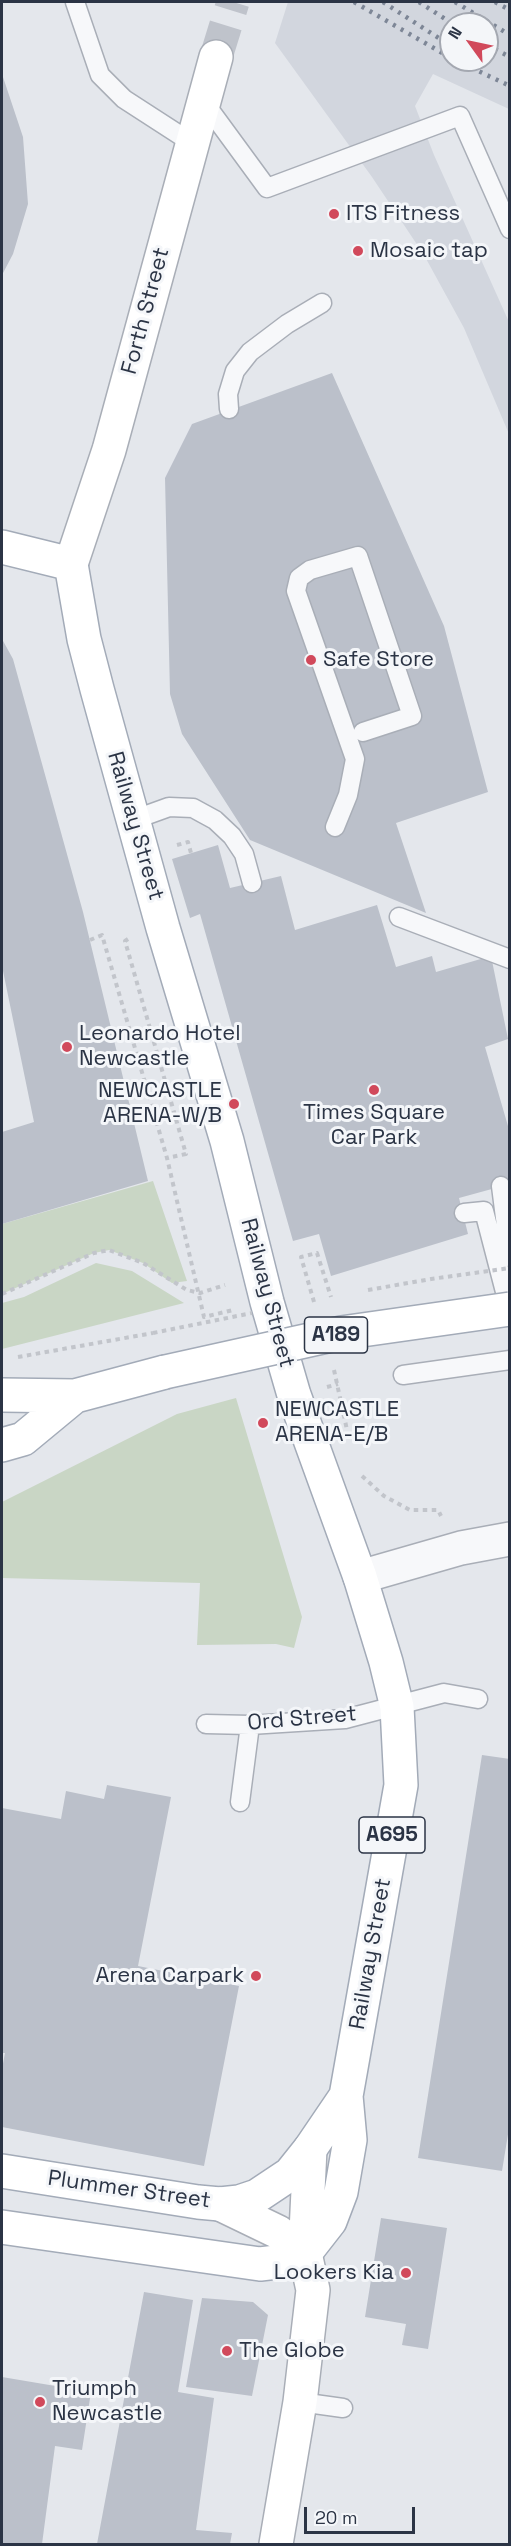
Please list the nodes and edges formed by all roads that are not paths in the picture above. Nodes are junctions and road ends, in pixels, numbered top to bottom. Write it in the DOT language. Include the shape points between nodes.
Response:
graph roads {
  1 [pos="75,2"];
  2 [pos="216,57"];
  3 [pos="204,102"];
  4 [pos="192,143"];
  5 [pos="510,229"];
  6 [pos="322,303"];
  7 [pos="230,410"];
  8 [pos="2,547"];
  9 [pos="71,564"];
  10 [pos="363,732"];
  11 [pos="133,820"];
  12 [pos="335,827"];
  13 [pos="252,883"];
  14 [pos="399,917"];
  15 [pos="510,958"];
  16 [pos="501,1186"];
  17 [pos="464,1214"];
  18 [pos="510,1257"];
  19 [pos="510,1310"];
  20 [pos="510,1360"];
  21 [pos="403,1375"];
  22 [pos="2,1395"];
  23 [pos="75,1396"];
  24 [pos="12,1442"];
  25 [pos="2,1464"];
  26 [pos="510,1539"];
  27 [pos="360,1577"];
  28 [pos="478,1699"];
  29 [pos="397,1707"];
  30 [pos="206,1724"];
  31 [pos="250,1725"];
  32 [pos="240,1802"];
  33 [pos="346,2096"];
  34 [pos="310,2149"];
  35 [pos="2,2171"];
  36 [pos="220,2204"];
  37 [pos="2,2227"];
  38 [pos="305,2253"];
  39 [pos="300,2402"];
  40 [pos="343,2408"];
  41 [pos="276,2544"];
  1 -- 4 [label="lane" via="100,75 124,99"];
  2 -- 3 [label="main road, Forth Street"];
  3 -- 4 [label="main road, Forth Street"];
  3 -- 5 [label="lane" via="267,188 460,116"];
  4 -- 9 [label="main road, Forth Street" via="109,450"];
  6 -- 7 [label="lane" via="250,352 235,371 228,394"];
  8 -- 9 [label="main road"];
  9 -- 11 [label="main road, Railway Street / A695" via="84,639"];
  10 -- 12 [label="lane" via="412,716 358,556 310,570 299,578 296,591 355,759 348,795"];
  11 -- 13 [label="lane" via="169,807 193,808 215,820 232,836 244,854"];
  11 -- 27 [label="main road, Railway Street / A695" via="227,1141 298,1405"];
  14 -- 15 [label="lane"];
  16 -- 18 [label="lane"];
  17 -- 19 [label="lane" via="484,1210"];
  19 -- 23 [label="main road, A189, bridge" via="341,1334"];
  20 -- 21 [label="lane"];
  22 -- 23 [label="main road, A189"];
  23 -- 24 [label="main road, A189"];
  24 -- 25 [label="main road"];
  26 -- 27 [label="street" via="461,1548"];
  27 -- 29 [label="main road, Railway Street / A695"];
  28 -- 29 [label="lane, Ord Street" via="444,1694"];
  29 -- 31 [label="lane, Ord Street" via="345,1719"];
  29 -- 33 [label="main road, Railway Street / A695" via="401,1785"];
  30 -- 31 [label="lane, Ord Street"];
  31 -- 32 [label="lane"];
  33 -- 34 [label="main road, Railway Street / A695"];
  33 -- 38 [label="main road, Railway Street / A695" via="350,2140 341,2192 330,2222"];
  34 -- 36 [label="main road, Plummer Street / A695" via="290,2174 257,2196"];
  34 -- 38 [label="main road"];
  35 -- 36 [label="main road, Plummer Street / A695"];
  36 -- 38 [label="main road" via="278,2232"];
  37 -- 38 [label="main road" via="251,2263 280,2263"];
  38 -- 39 [label="main road" via="314,2290"];
  39 -- 40 [label="lane"];
  39 -- 41 [label="main road"];
}
